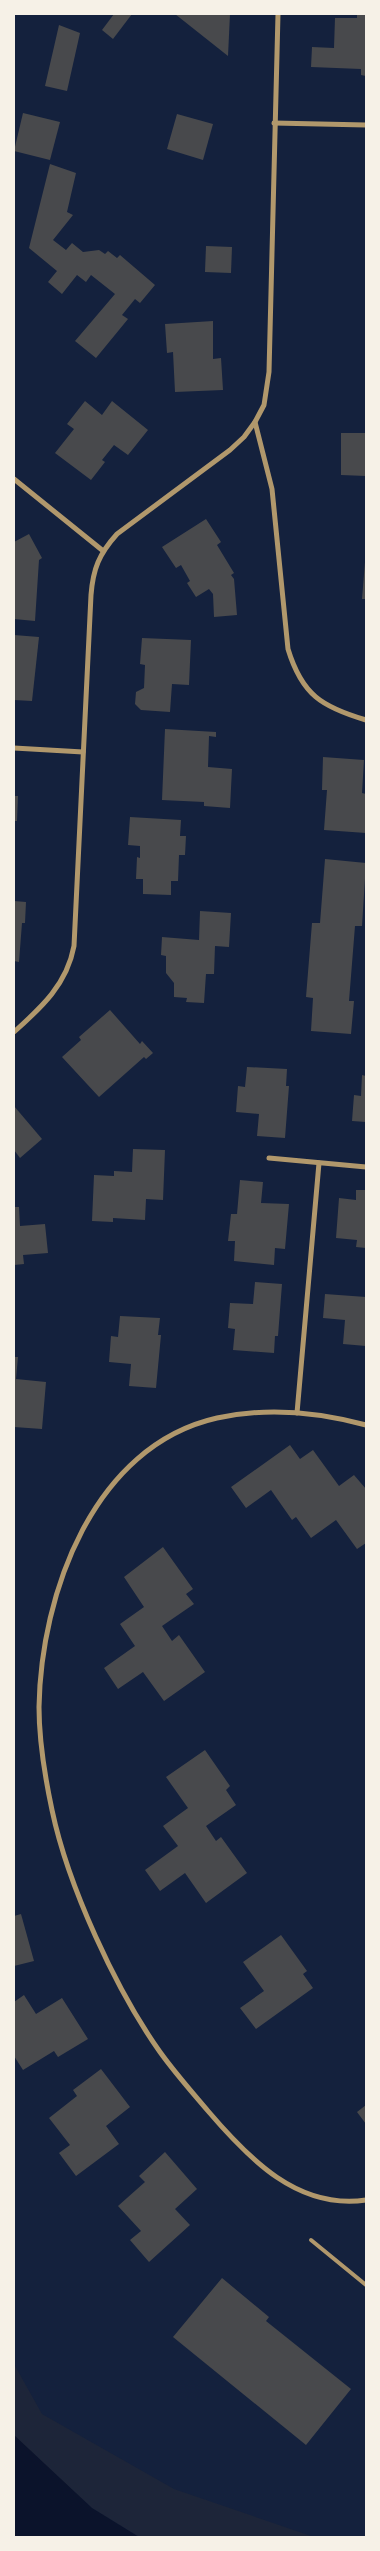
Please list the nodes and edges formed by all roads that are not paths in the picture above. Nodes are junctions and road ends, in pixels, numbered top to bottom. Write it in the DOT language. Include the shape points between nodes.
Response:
graph roads {
  1 [pos="278,14"];
  2 [pos="274,123"];
  3 [pos="366,126"];
  4 [pos="255,422"];
  5 [pos="14,479"];
  6 [pos="102,550"];
  7 [pos="366,720"];
  8 [pos="14,748"];
  9 [pos="83,752"];
  10 [pos="14,1032"];
  11 [pos="268,1158"];
  12 [pos="319,1163"];
  13 [pos="366,1167"];
  14 [pos="297,1413"];
  15 [pos="366,1425"];
  16 [pos="366,2200"];
  17 [pos="310,2240"];
  18 [pos="366,2285"];
  1 -- 2 [label="street"];
  2 -- 3 [label="street"];
  2 -- 4 [label="street" via="269,372 264,406"];
  4 -- 6 [label="street" via="230,450 117,534"];
  4 -- 7 [label="street" via="272,488 288,649 294,667 301,683 315,698 328,707"];
  5 -- 6 [label="street"];
  6 -- 9 [label="street" via="92,580"];
  8 -- 9 [label="street"];
  9 -- 10 [label="street" via="71,961 65,976 43,1006"];
  11 -- 12 [label="street"];
  12 -- 13 [label="street"];
  12 -- 14 [label="street"];
  14 -- 15 [label="street"];
  14 -- 16 [label="street" via="268,1412 226,1417 191,1427 167,1438 129,1467 100,1500 73,1547 55,1602 41,1678 42,1748 53,1813 73,1877 113,1971 160,2052 221,2126 264,2169 282,2182 326,2200"];
  17 -- 18 [label="lane"];
}
